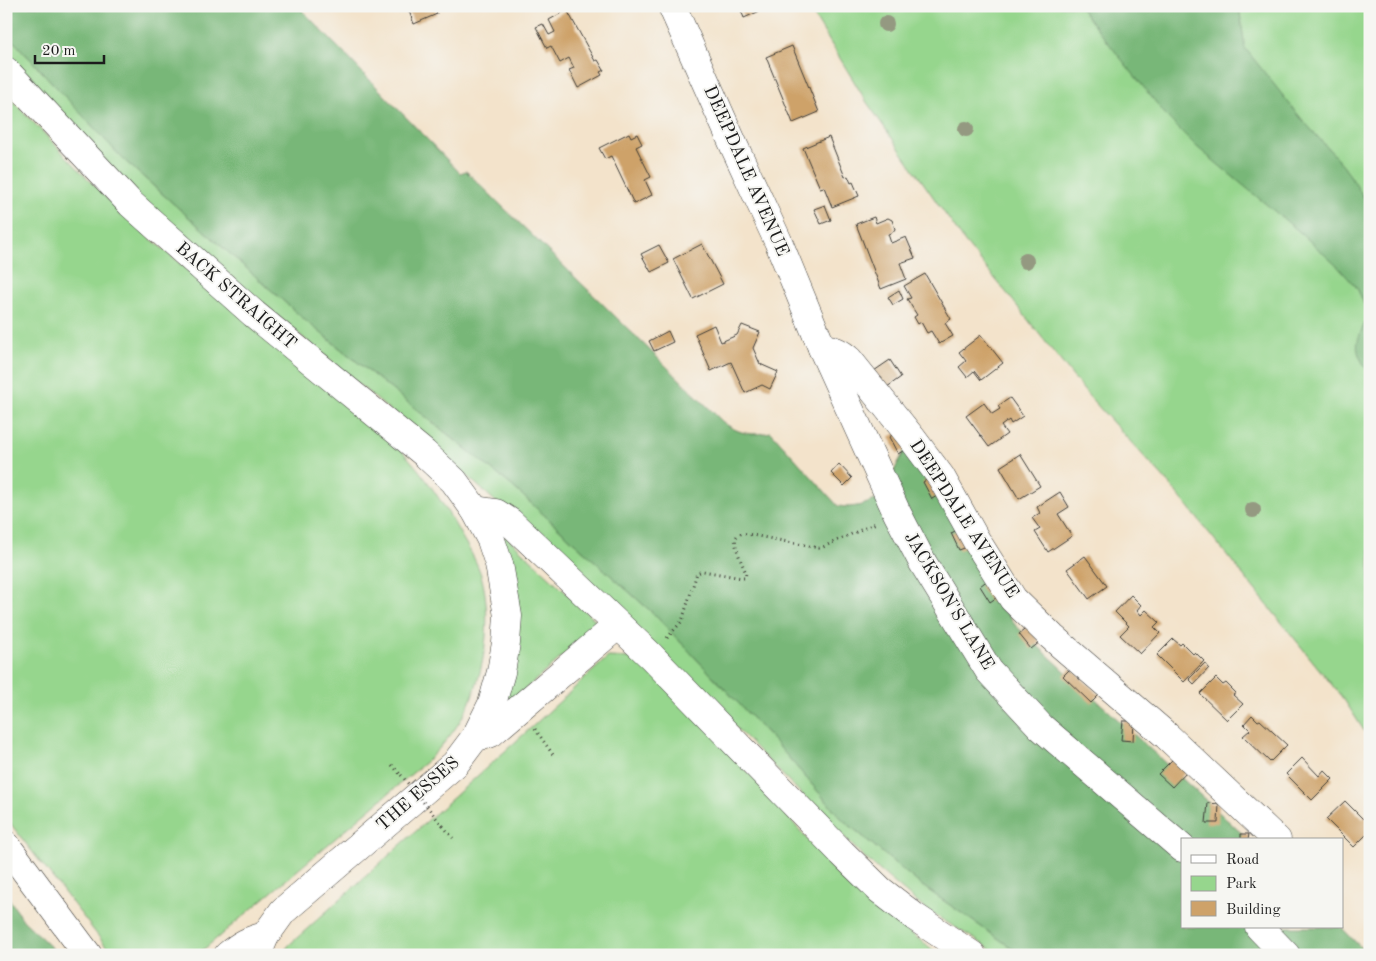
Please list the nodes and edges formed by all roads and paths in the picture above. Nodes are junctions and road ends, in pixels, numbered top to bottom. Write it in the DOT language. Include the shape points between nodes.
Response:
graph roads {
  1 [pos="672,6"];
  2 [pos="6,71"];
  3 [pos="822,348"];
  4 [pos="475,510"];
  5 [pos="897,514"];
  6 [pos="618,624"];
  7 [pos="651,656"];
  8 [pos="519,709"];
  9 [pos="476,736"];
  10 [pos="554,756"];
  11 [pos="392,765"];
  12 [pos="453,838"];
  13 [pos="1275,838"];
  14 [pos="6,845"];
  15 [pos="1181,847"];
  16 [pos="1260,928"];
  17 [pos="261,945"];
  18 [pos="88,955"];
  19 [pos="228,955"];
  20 [pos="972,955"];
  21 [pos="1286,955"];
  1 -- 3 [label="street, DEEPDALE AVENUE" via="778,241"];
  2 -- 4 [label="street, BACK STRAIGHT" via="131,204 254,314 424,453 454,481"];
  3 -- 5 [label="street, JACKSON'S LANE"];
  3 -- 13 [label="street, DEEPDALE AVENUE" via="833,349 849,360 911,437 941,477 1013,599 1167,736"];
  4 -- 6 [label="street" via="504,517"];
  4 -- 9 [label="street, THE ESSES" via="499,564 508,616 501,672 492,704"];
  5 -- 7 [label="path" via="822,548 739,534 735,542 745,578 703,571 697,573 682,621"];
  5 -- 15 [label="street, JACKSON'S LANE" via="989,671 1041,727"];
  6 -- 7 [label="street"];
  6 -- 8 [label="street"];
  7 -- 20 [label="street" via="880,890 915,918"];
  8 -- 9 [label="street" via="491,732"];
  8 -- 10 [label="path"];
  9 -- 17 [label="street, THE ESSES" via="455,764 283,911"];
  11 -- 12 [label="path, bridge"];
  14 -- 18 [label="street"];
  16 -- 21 [label="street"];
  17 -- 19 [label="street" via="248,940"];
}
